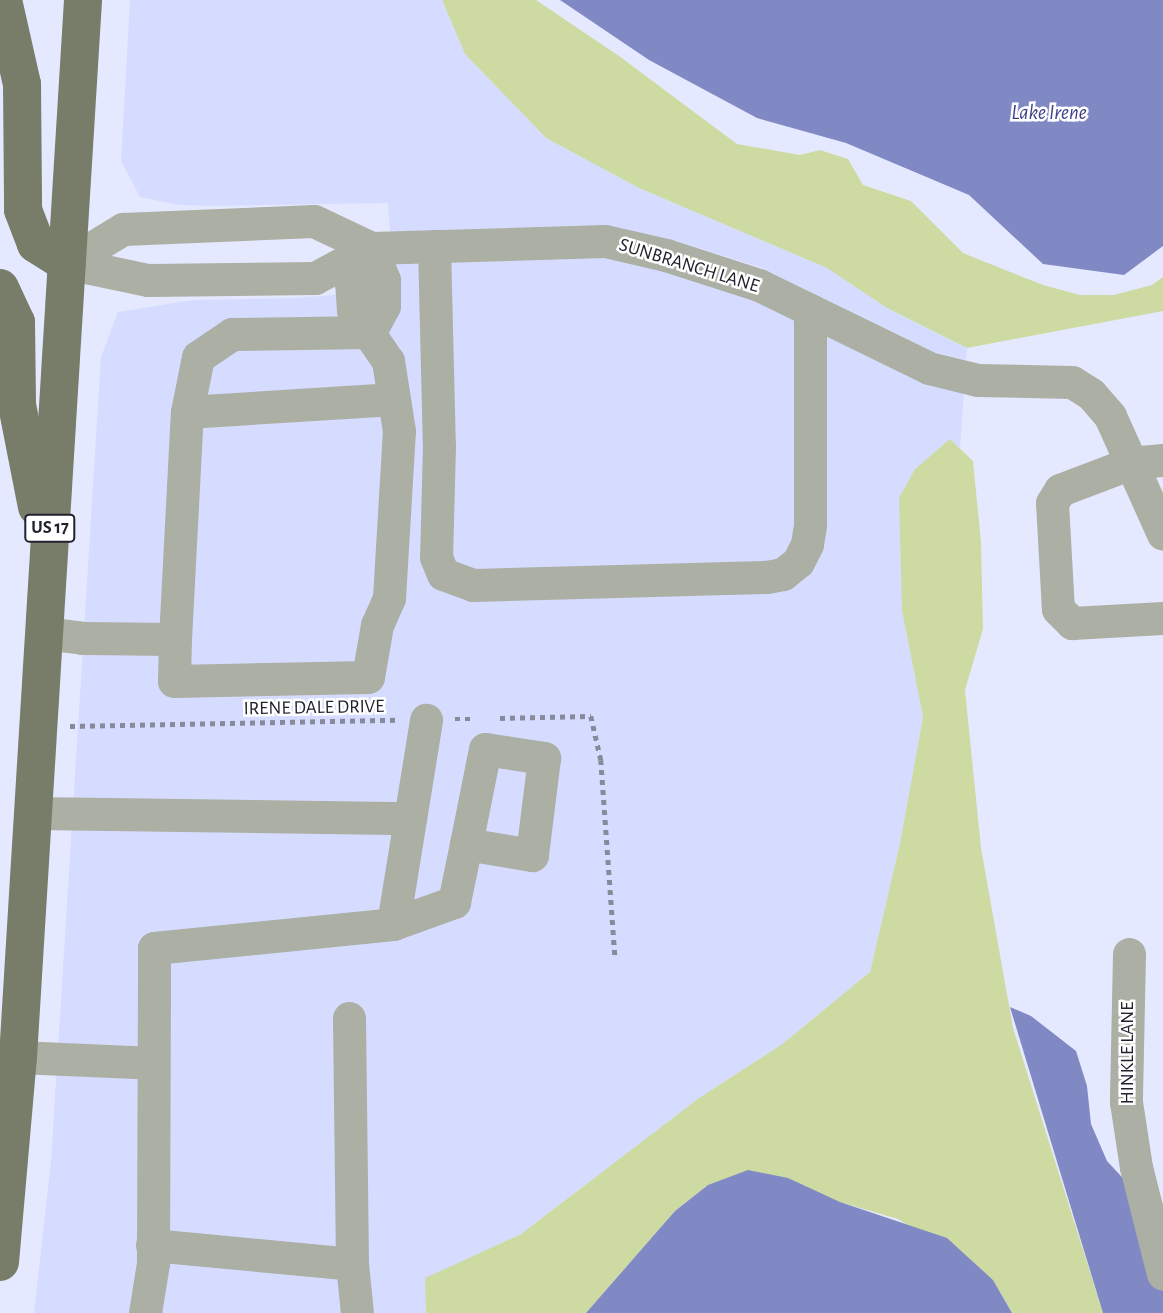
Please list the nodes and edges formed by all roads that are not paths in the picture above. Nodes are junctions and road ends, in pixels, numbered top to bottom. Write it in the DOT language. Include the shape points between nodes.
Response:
graph roads {
  1 [pos="3,0"];
  2 [pos="83,0"];
  3 [pos="435,246"];
  4 [pos="371,248"];
  5 [pos="67,262"];
  6 [pos="0,288"];
  7 [pos="810,310"];
  8 [pos="370,332"];
  9 [pos="394,399"];
  10 [pos="187,412"];
  11 [pos="1147,461"];
  12 [pos="1163,534"];
  13 [pos="48,564"];
  14 [pos="1163,618"];
  15 [pos="44,633"];
  16 [pos="175,639"];
  17 [pos="426,720"];
  18 [pos="33,813"];
  19 [pos="410,818"];
  20 [pos="466,844"];
  21 [pos="393,924"];
  22 [pos="1129,954"];
  23 [pos="349,1018"];
  24 [pos="9,1056"];
  25 [pos="153,1063"];
  26 [pos="152,1245"];
  27 [pos="0,1262"];
  28 [pos="352,1264"];
  29 [pos="1163,1274"];
  30 [pos="145,1313"];
  31 [pos="356,1313"];
  1 -- 5 [label="main road" via="22,84 23,210 36,244"];
  2 -- 5 [label="main road, US 17"];
  3 -- 4 [label="street, SUNBRANCH LANE"];
  3 -- 7 [label="street, SUNBRANCH LANE" via="605,241 759,285"];
  3 -- 7 [label="street" via="436,557 443,574 473,586 768,578 783,574 798,562 810,524"];
  4 -- 5 [label="street, SUNBRANCH LANE" via="315,278 148,280"];
  4 -- 5 [label="street, SUNBRANCH LANE" via="314,221 123,229"];
  4 -- 8 [label="street" via="384,280 384,306"];
  5 -- 13 [label="main road, US 17"];
  6 -- 13 [label="main road" via="16,322 18,405"];
  7 -- 11 [label="street, SUNBRANCH LANE" via="929,368 977,380 1072,382 1091,394"];
  8 -- 9 [label="street" via="388,360"];
  8 -- 10 [label="street" via="232,334 198,357"];
  9 -- 10 [label="street"];
  9 -- 16 [label="street" via="399,431 389,598 377,625 368,677 174,681"];
  10 -- 16 [label="street"];
  11 -- 12 [label="street"];
  11 -- 14 [label="street" via="1060,490 1052,503 1058,609 1072,623"];
  13 -- 15 [label="main road, US 17"];
  15 -- 16 [label="street"];
  15 -- 18 [label="main road, US 17"];
  17 -- 19 [label="street"];
  18 -- 19 [label="street"];
  18 -- 24 [label="main road, US 17"];
  19 -- 21 [label="street"];
  20 -- 21 [label="street" via="454,902"];
  21 -- 25 [label="street" via="154,948"];
  22 -- 29 [label="street, HINKLE LANE" via="1126,1102 1136,1167"];
  23 -- 28 [label="street"];
  24 -- 25 [label="street"];
  24 -- 27 [label="main road, US 17"];
  25 -- 26 [label="street"];
  26 -- 28 [label="street"];
  26 -- 30 [label="street"];
  28 -- 31 [label="street"];
}
